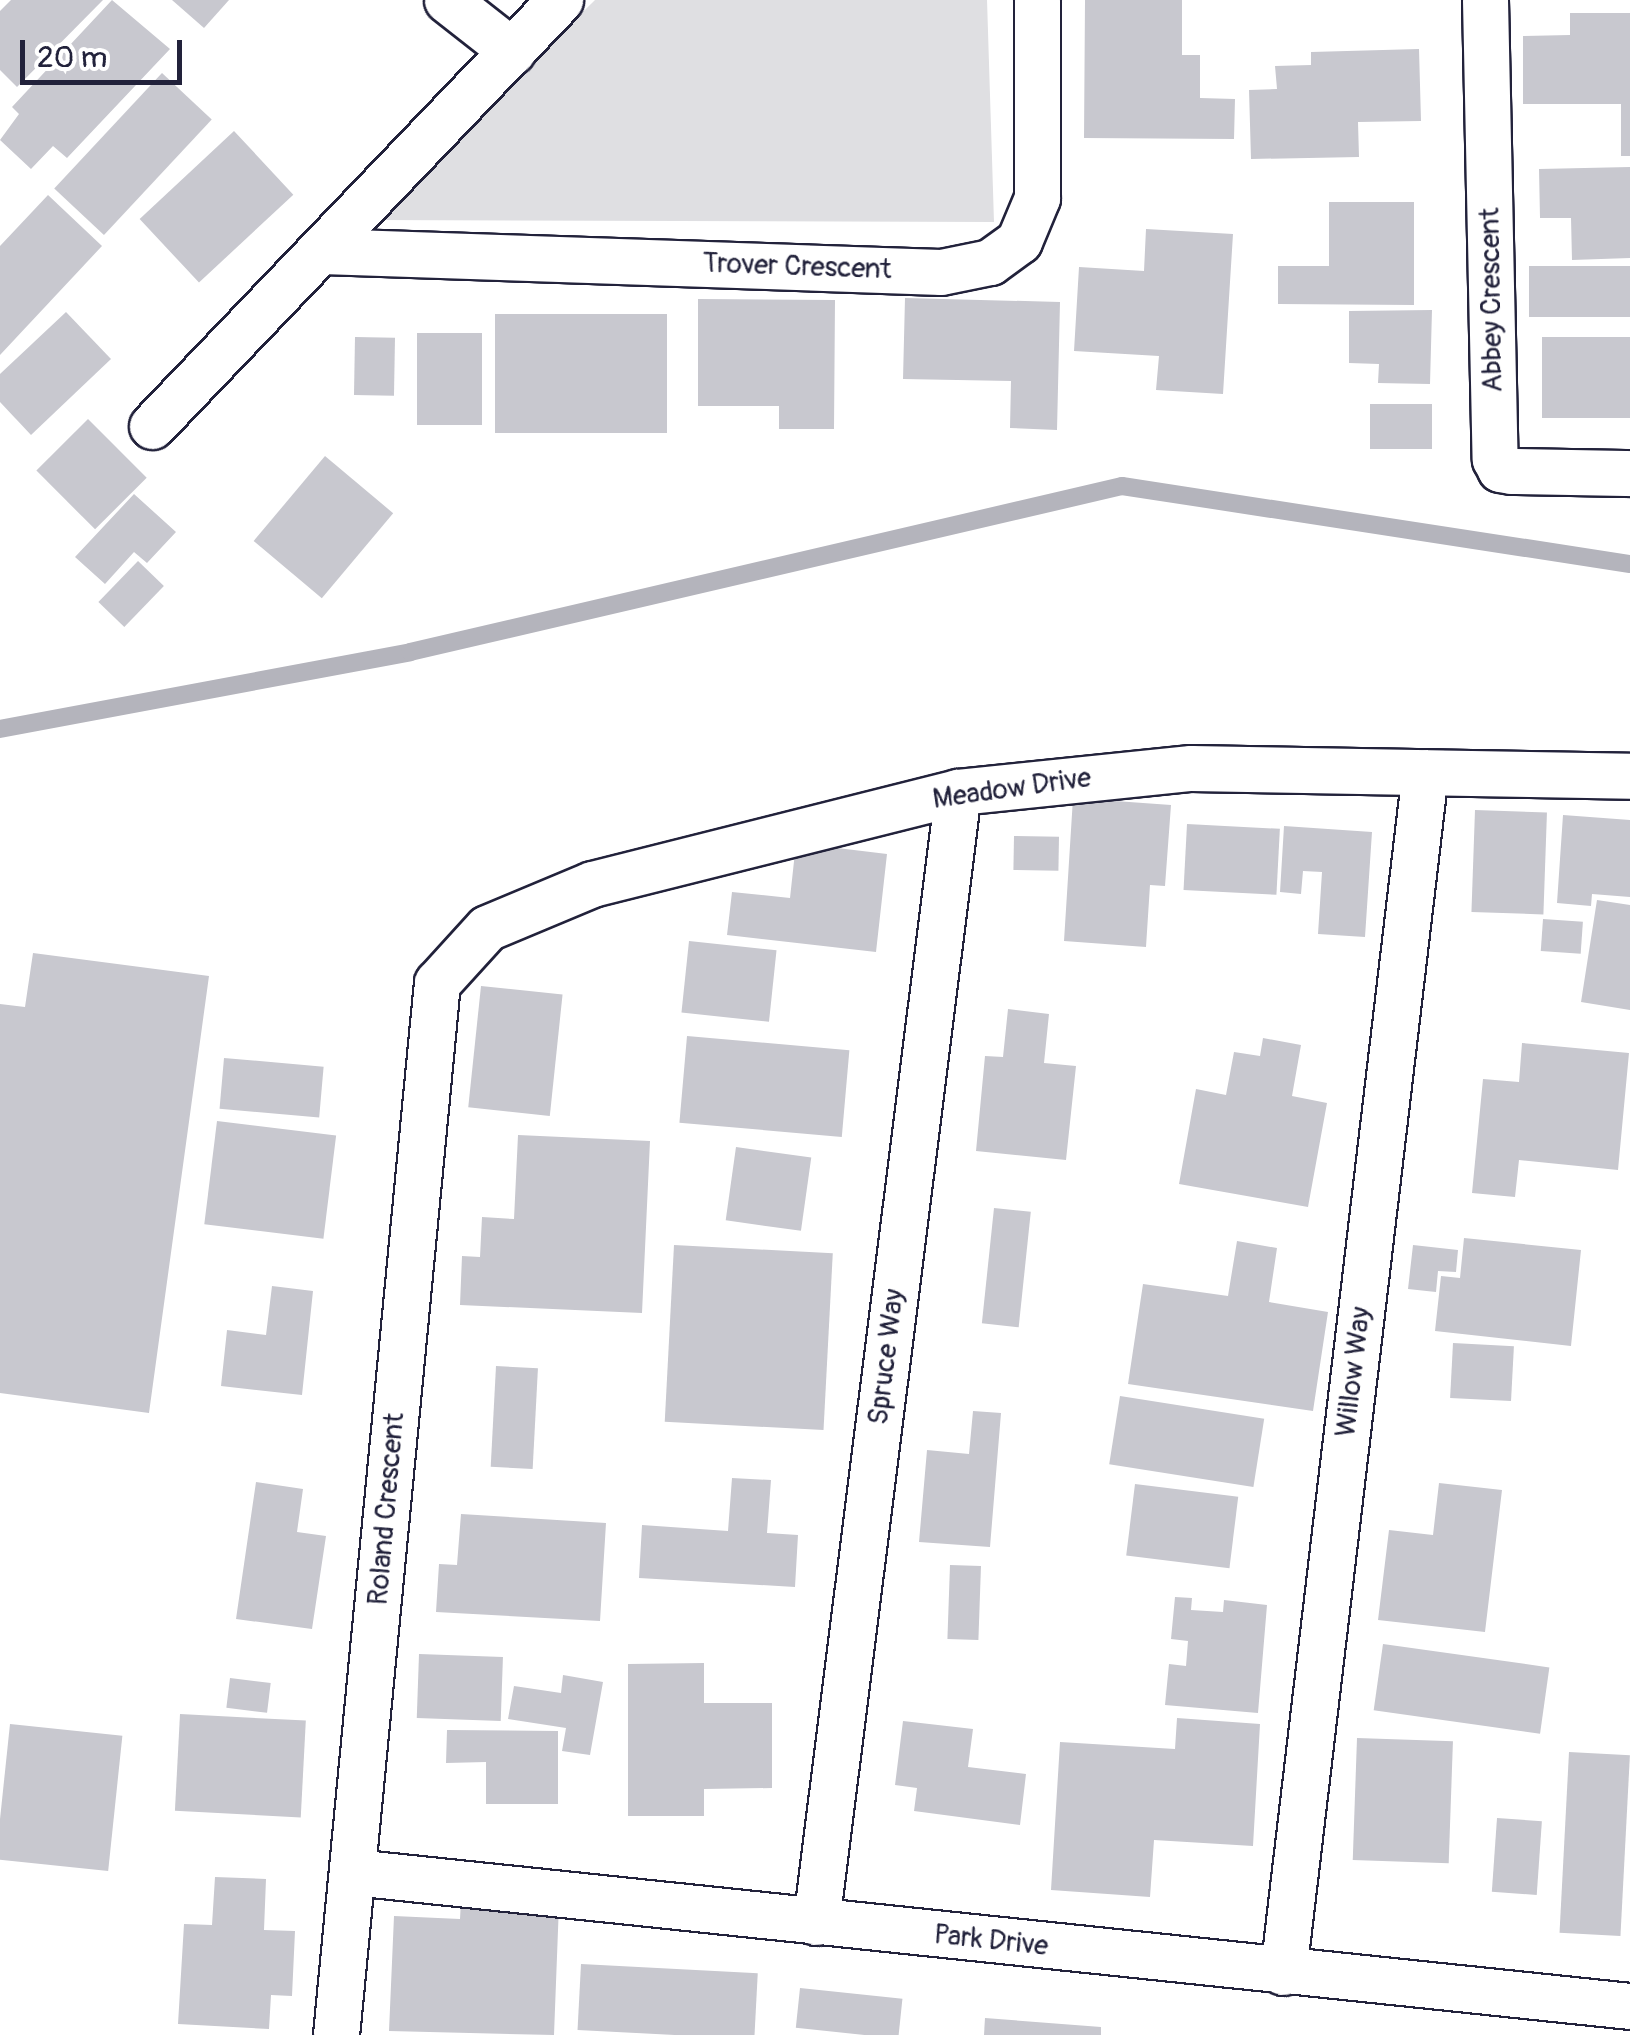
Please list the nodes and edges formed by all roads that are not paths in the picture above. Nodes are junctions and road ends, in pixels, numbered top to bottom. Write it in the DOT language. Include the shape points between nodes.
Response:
graph roads {
  1 [pos="447,0"];
  2 [pos="560,0"];
  3 [pos="1038,0"];
  4 [pos="1485,0"];
  5 [pos="512,51"];
  6 [pos="322,251"];
  7 [pos="152,426"];
  8 [pos="1630,473"];
  9 [pos="1425,772"];
  10 [pos="1630,776"];
  11 [pos="958,792"];
  12 [pos="438,983"];
  13 [pos="353,1872"];
  14 [pos="816,1922"];
  15 [pos="1282,1972"];
  16 [pos="1630,2006"];
  17 [pos="336,2035"];
  1 -- 5 [label="street"];
  2 -- 5 [label="street"];
  3 -- 6 [label="street, Trover Crescent" via="1037,198 1019,241 990,262 941,272"];
  4 -- 8 [label="street, Abbey Crescent" via="1494,460 1511,472"];
  5 -- 6 [label="street"];
  6 -- 7 [label="street"];
  9 -- 10 [label="street, Meadow Drive"];
  9 -- 11 [label="street, Meadow Drive" via="1191,768"];
  9 -- 15 [label="street, Willow Way"];
  11 -- 12 [label="street, Meadow Drive" via="592,884 487,928"];
  11 -- 14 [label="street, Spruce Way"];
  12 -- 13 [label="street, Roland Crescent"];
  13 -- 14 [label="street, Park Drive"];
  13 -- 17 [label="street, Roland Crescent"];
  14 -- 15 [label="street, Park Drive"];
  15 -- 16 [label="street, Park Drive"];
}
